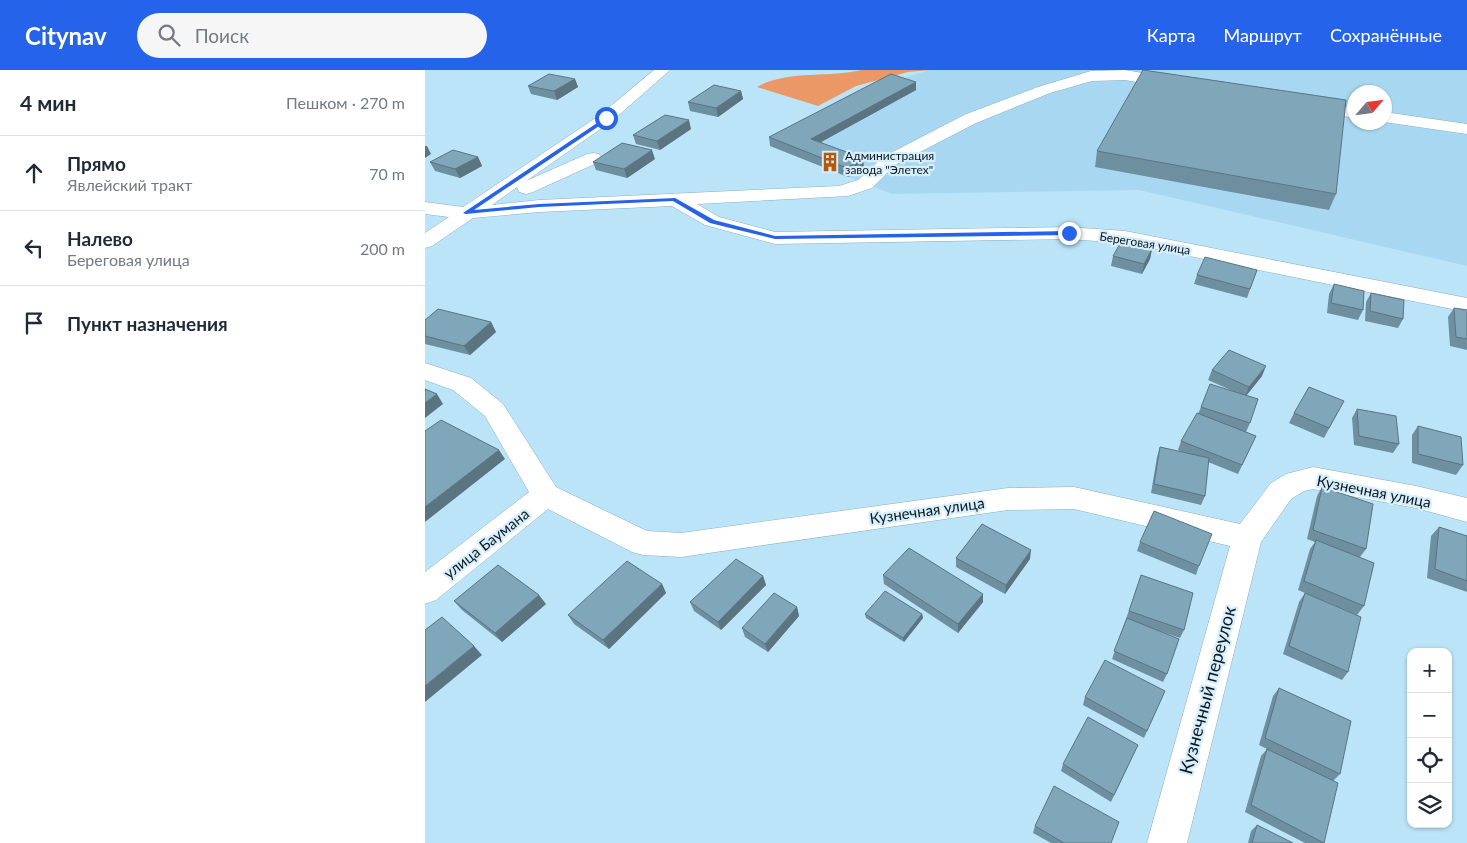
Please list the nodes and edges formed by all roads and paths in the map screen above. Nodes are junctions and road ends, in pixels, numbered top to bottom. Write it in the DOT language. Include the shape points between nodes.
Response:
graph roads {
  1 [pos="663,70"];
  2 [pos="1193,86"];
  3 [pos="1290,102"];
  4 [pos="1347,112"];
  5 [pos="1392,118"];
  6 [pos="1467,129"];
  7 [pos="593,158"];
  8 [pos="675,199"];
  9 [pos="425,208"];
  10 [pos="466,213"];
  11 [pos="425,219"];
  12 [pos="425,242"];
  13 [pos="1467,305"];
  14 [pos="425,371"];
  15 [pos="546,495"];
  16 [pos="1467,510"];
  17 [pos="1247,538"];
  18 [pos="425,590"];
  19 [pos="1167,843"];
  1 -- 10 [label="street" via="606,118"];
  2 -- 8 [label="street" via="1125,75 1091,76 970,118 889,161 865,184 841,192"];
  3 -- 4 [label="street"];
  5 -- 6 [label="street"];
  7 -- 10 [label="street"];
  8 -- 10 [label="street"];
  8 -- 13 [label="street, Береговая улица" via="712,222 775,238 1069,233 1125,238"];
  9 -- 10 [label="street"];
  10 -- 11 [label="street"];
  10 -- 12 [label="street"];
  14 -- 15 [label="street" via="462,384 494,410"];
  15 -- 17 [label="street, Кузнечная улица" via="643,543 681,545 1008,499 1074,498"];
  15 -- 18 [label="street, улица Баумана"];
  16 -- 17 [label="street, Кузнечная улица" via="1313,478 1296,482 1281,491"];
  17 -- 19 [label="street, Кузнечный переулок"];
}
